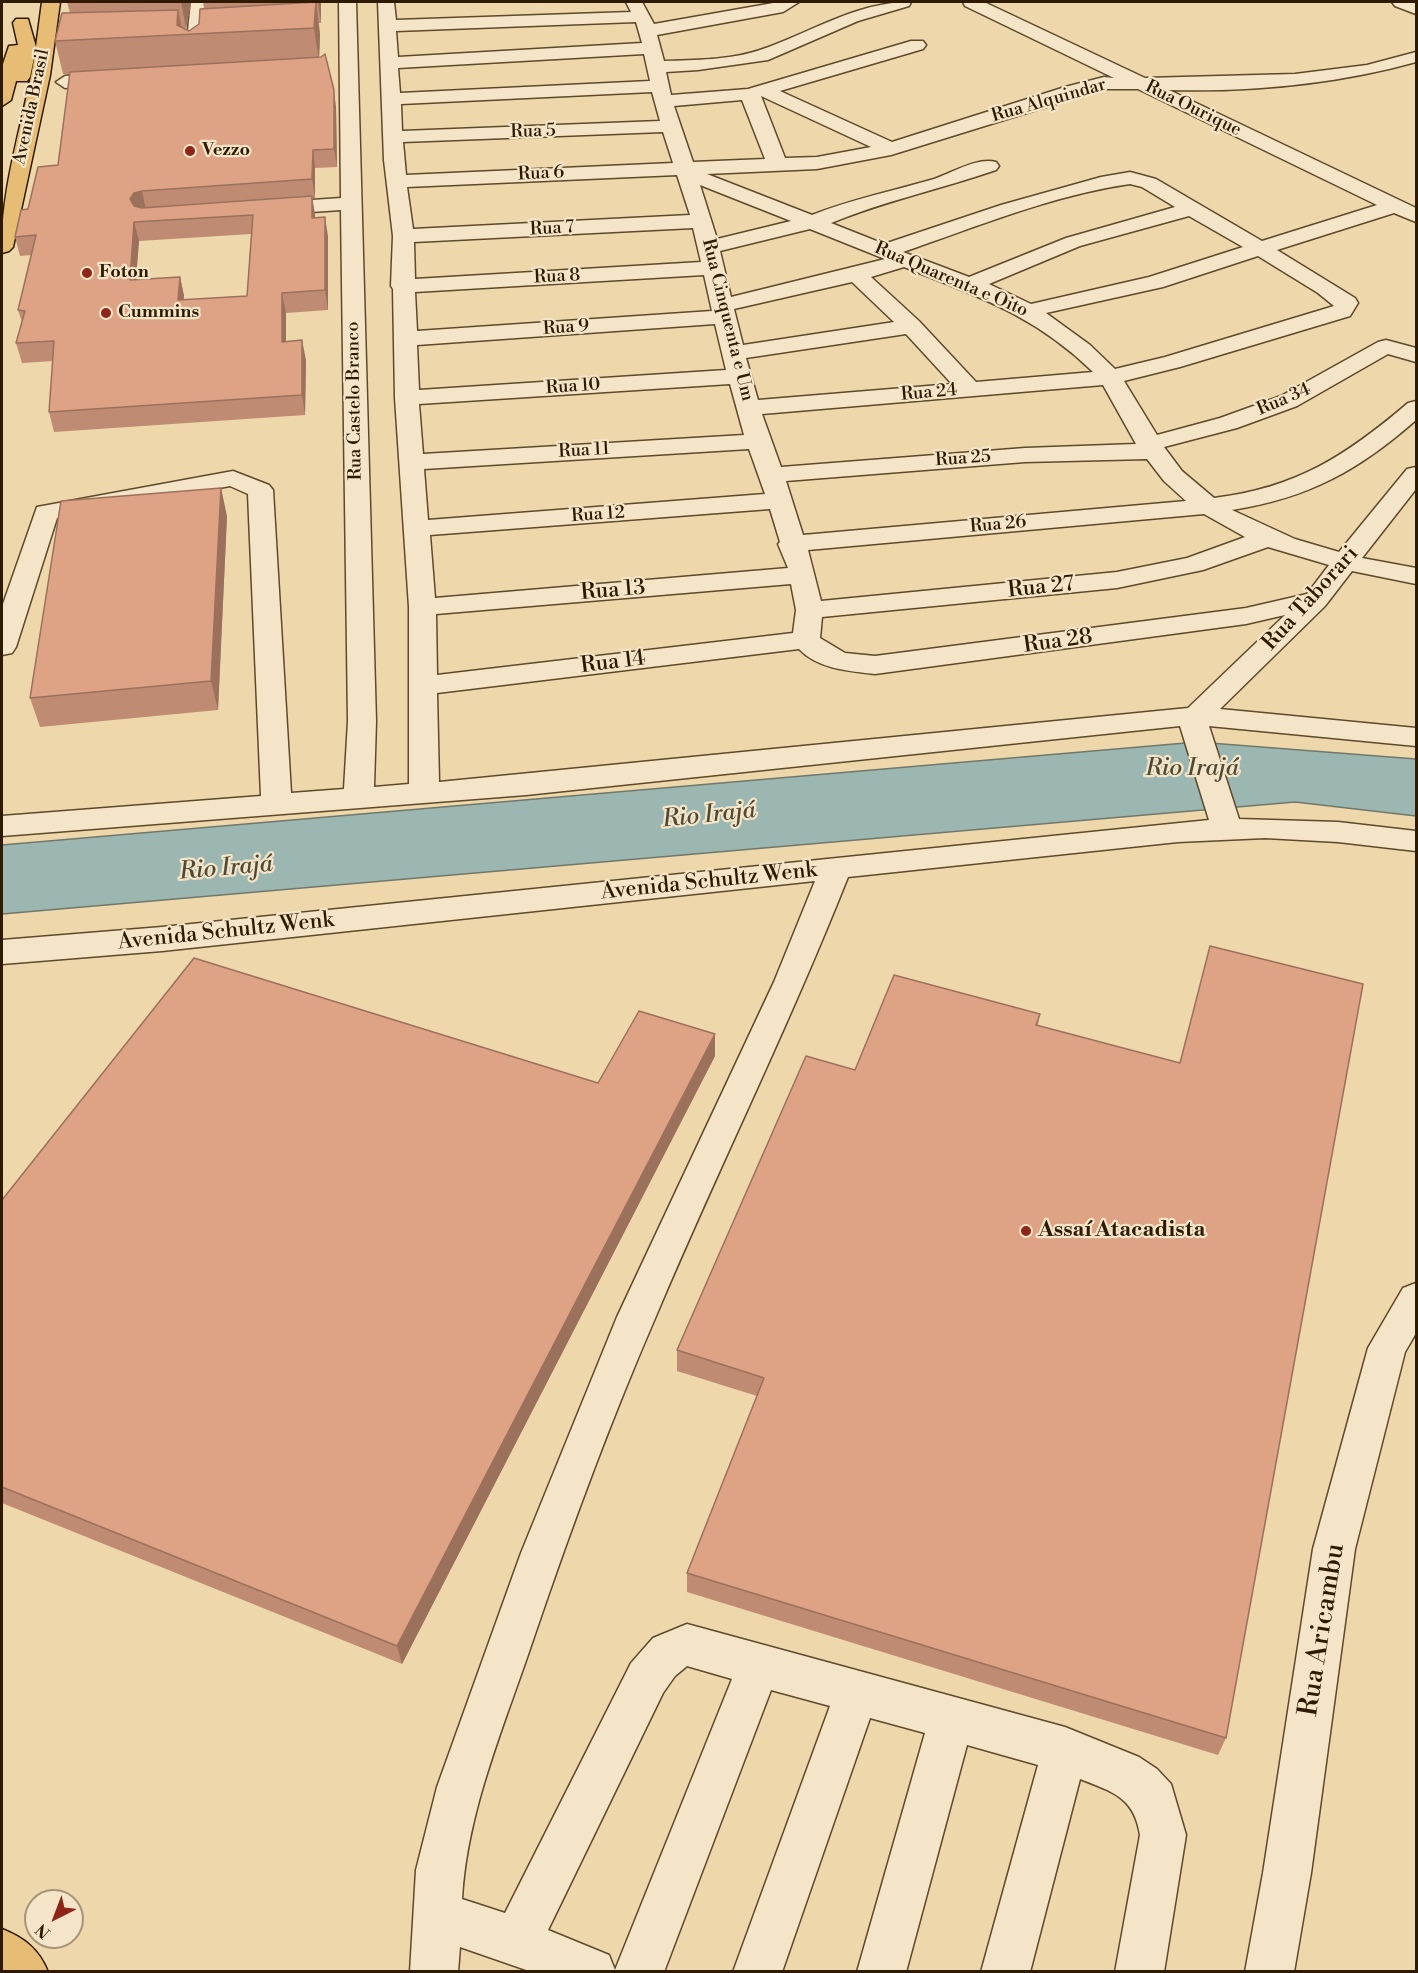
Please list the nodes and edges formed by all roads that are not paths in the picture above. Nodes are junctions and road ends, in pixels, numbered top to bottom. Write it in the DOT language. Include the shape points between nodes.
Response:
graph roads {
  1 [pos="28,2"];
  2 [pos="51,2"];
  3 [pos="199,2"];
  4 [pos="347,2"];
  5 [pos="386,2"];
  6 [pos="614,2"];
  7 [pos="790,2"];
  8 [pos="903,2"];
  9 [pos="970,2"];
  10 [pos="1401,2"];
  11 [pos="1416,9"];
  12 [pos="22,23"];
  13 [pos="388,26"];
  14 [pos="218,34"];
  15 [pos="196,35"];
  16 [pos="174,36"];
  17 [pos="647,36"];
  18 [pos="917,45"];
  19 [pos="1416,57"];
  20 [pos="389,63"];
  21 [pos="216,74"];
  22 [pos="135,78"];
  23 [pos="65,82"];
  24 [pos="1139,82"];
  25 [pos="756,92"];
  26 [pos="390,99"];
  27 [pos="2,100"];
  28 [pos="12,117"];
  29 [pos="671,126"];
  30 [pos="394,137"];
  31 [pos="8,138"];
  32 [pos="891,149"];
  33 [pos="777,164"];
  34 [pos="989,166"];
  35 [pos="2,170"];
  36 [pos="685,170"];
  37 [pos="398,181"];
  38 [pos="351,203"];
  39 [pos="1395,206"];
  40 [pos="1190,208"];
  41 [pos="252,210"];
  42 [pos="1416,216"];
  43 [pos="702,221"];
  44 [pos="814,222"];
  45 [pos="3,229"];
  46 [pos="403,236"];
  47 [pos="1259,250"];
  48 [pos="895,256"];
  49 [pos="710,258"];
  50 [pos="856,275"];
  51 [pos="969,285"];
  52 [pos="402,286"];
  53 [pos="724,311"];
  54 [pos="1028,311"];
  55 [pos="911,326"];
  56 [pos="406,339"];
  57 [pos="734,353"];
  58 [pos="1415,354"];
  59 [pos="739,376"];
  60 [pos="1110,377"];
  61 [pos="970,389"];
  62 [pos="407,398"];
  63 [pos="749,408"];
  64 [pos="1416,408"];
  65 [pos="758,441"];
  66 [pos="1151,447"];
  67 [pos="411,462"];
  68 [pos="1416,474"];
  69 [pos="772,475"];
  70 [pos="778,501"];
  71 [pos="1204,505"];
  72 [pos="418,528"];
  73 [pos="1267,538"];
  74 [pos="791,544"];
  75 [pos="1348,562"];
  76 [pos="803,575"];
  77 [pos="1416,576"];
  78 [pos="1316,600"];
  79 [pos="422,607"];
  80 [pos="809,610"];
  81 [pos="806,640"];
  82 [pos="2,647"];
  83 [pos="421,686"];
  84 [pos="1195,724"];
  85 [pos="1416,737"];
  86 [pos="424,794"];
  87 [pos="358,800"];
  88 [pos="277,806"];
  89 [pos="1224,820"];
  90 [pos="2,826"];
  91 [pos="1416,841"];
  92 [pos="837,868"];
  93 [pos="2,951"];
  94 [pos="1416,1299"];
  95 [pos="759,1665"];
  96 [pos="856,1692"];
  97 [pos="952,1719"];
  98 [pos="1065,1750"];
  99 [pos="517,1941"];
  100 [pos="2,1953"];
  101 [pos="432,1953"];
  102 [pos="24,1971"];
  103 [pos="592,1971"];
  104 [pos="639,1971"];
  105 [pos="757,1971"];
  106 [pos="880,1971"];
  107 [pos="1005,1971"];
  108 [pos="1139,1971"];
  109 [pos="1269,1971"];
  1 -- 12 [label="highway, Avenida Brasil"];
  2 -- 45 [label="highway, Avenida Brasil" via="41,75"];
  3 -- 15 [label="street"];
  4 -- 38 [label="street, Rua Castelo Branco"];
  5 -- 13 [label="street"];
  6 -- 17 [label="street"];
  7 -- 17 [label="street" via="783,7"];
  8 -- 17 [label="street" via="852,17 762,56 698,65"];
  9 -- 24 [label="street, Rua Ourique"];
  10 -- 11 [label="street"];
  12 -- 27 [label="highway, Avenida Brasil"];
  12 -- 28 [label="highway" via="27,47"];
  13 -- 17 [label="street"];
  13 -- 20 [label="street"];
  14 -- 15 [label="street"];
  15 -- 16 [label="street"];
  15 -- 21 [label="street" via="187,75"];
  17 -- 20 [label="street"];
  17 -- 25 [label="street"];
  17 -- 26 [label="street"];
  17 -- 29 [label="street, Rua Cinquenta e Um"];
  18 -- 25 [label="street"];
  19 -- 24 [label="street, Rua Alquindar" via="1368,70 1294,80 1195,85"];
  20 -- 26 [label="street"];
  22 -- 23 [label="street"];
  24 -- 32 [label="street, Rua Alquindar" via="1088,86"];
  24 -- 39 [label="street, Rua Ourique"];
  25 -- 32 [label="street"];
  25 -- 33 [label="street"];
  26 -- 30 [label="street"];
  29 -- 30 [label="street, Rua 5"];
  29 -- 36 [label="street, Rua Cinquenta e Um"];
  30 -- 37 [label="street"];
  31 -- 35 [label="highway"];
  32 -- 33 [label="street, Rua Alquindar" via="817,163"];
  33 -- 36 [label="street, Rua Alquindar"];
  34 -- 44 [label="street, Rua 8"];
  36 -- 37 [label="street, Rua 6"];
  36 -- 43 [label="street, Rua Cinquenta e Um"];
  36 -- 44 [label="street, Rua Quarenta e Oito"];
  37 -- 46 [label="street"];
  38 -- 41 [label="street"];
  38 -- 87 [label="street, Rua Castelo Branco" via="362,721"];
  39 -- 42 [label="street, Rua Ourique"];
  39 -- 47 [label="street"];
  40 -- 47 [label="street"];
  40 -- 48 [label="street, Rua 9" via="1149,183 1120,178 1008,209"];
  40 -- 51 [label="street" via="1073,242"];
  43 -- 46 [label="street, Rua 7"];
  43 -- 49 [label="street, Rua Cinquenta e Um"];
  44 -- 48 [label="street, Rua Quarenta e Oito"];
  44 -- 49 [label="street, Rua 8"];
  46 -- 52 [label="street"];
  47 -- 54 [label="street" via="1155,282"];
  47 -- 60 [label="street, Rua 24" via="1326,288 1341,298 1346,307 1172,362"];
  48 -- 50 [label="street, Rua 9"];
  48 -- 51 [label="street, Rua Quarenta e Oito"];
  49 -- 52 [label="street, Rua 8"];
  49 -- 53 [label="street, Rua Cinquenta e Um"];
  50 -- 53 [label="street, Rua 9"];
  50 -- 55 [label="street"];
  51 -- 54 [label="street, Rua Quarenta e Oito"];
  52 -- 56 [label="street"];
  53 -- 56 [label="street, Rua 9"];
  53 -- 57 [label="street, Rua Cinquenta e Um"];
  54 -- 60 [label="street, Rua Quarenta e Oito"];
  55 -- 57 [label="street"];
  55 -- 61 [label="street"];
  56 -- 62 [label="street"];
  57 -- 59 [label="street, Rua Cinquenta e Um"];
  58 -- 66 [label="street, Rua 34" via="1386,347 1305,394"];
  59 -- 62 [label="street, Rua 10"];
  59 -- 63 [label="street, Rua Cinquenta e Um"];
  60 -- 61 [label="street, Rua 24"];
  60 -- 66 [label="street, Rua Quarenta e Oito"];
  61 -- 63 [label="street, Rua 24"];
  62 -- 67 [label="street"];
  63 -- 65 [label="street, Rua Cinquenta e Um"];
  64 -- 71 [label="street, Rua 26" via="1330,473 1254,499"];
  65 -- 67 [label="street, Rua 11"];
  65 -- 69 [label="street, Rua Cinquenta e Um"];
  66 -- 69 [label="street, Rua 25"];
  66 -- 71 [label="street, Rua Quarenta e Oito" via="1172,475"];
  67 -- 72 [label="street"];
  68 -- 75 [label="street, Rua Taborari"];
  69 -- 70 [label="street, Rua Cinquenta e Um"];
  70 -- 72 [label="street, Rua 12"];
  70 -- 74 [label="street, Rua Cinquenta e Um"];
  71 -- 73 [label="street, Rua Quarenta e Oito"];
  71 -- 74 [label="street, Rua 26"];
  72 -- 79 [label="street"];
  73 -- 75 [label="street, Rua Quarenta e Oito"];
  73 -- 80 [label="street, Rua 27" via="1194,564 1117,580"];
  74 -- 76 [label="street, Rua Cinquenta e Um"];
  75 -- 77 [label="street, Rua Quarenta e Oito"];
  75 -- 78 [label="street, Rua Taborari"];
  76 -- 79 [label="street, Rua 13"];
  76 -- 80 [label="street, Rua Cinquenta e Um"];
  78 -- 81 [label="street, Rua 28" via="1246,616 875,665 823,655"];
  78 -- 84 [label="street, Rua Taborari"];
  79 -- 83 [label="street"];
  80 -- 81 [label="street, Rua Cinquenta e Um"];
  81 -- 83 [label="street, Rua 14"];
  82 -- 88 [label="street" via="46,512 233,478 260,490"];
  83 -- 86 [label="street"];
  84 -- 85 [label="street"];
  84 -- 86 [label="street" via="1097,724"];
  84 -- 89 [label="street"];
  86 -- 87 [label="street"];
  87 -- 88 [label="street"];
  88 -- 90 [label="street"];
  89 -- 91 [label="street, Avenida Schultz Wenk" via="1265,828"];
  89 -- 92 [label="street, Avenida Schultz Wenk" via="1178,832"];
  92 -- 93 [label="street, Avenida Schultz Wenk" via="162,939"];
  92 -- 101 [label="street" via="790,982 636,1317 542,1553 459,1787 440,1870"];
  94 -- 109 [label="street, Rua Aricambu" via="1388,1348 1334,1549"];
  95 -- 96 [label="street"];
  95 -- 99 [label="street" via="687,1645 671,1649 656,1662"];
  95 -- 104 [label="street"];
  96 -- 97 [label="street"];
  96 -- 105 [label="street"];
  97 -- 98 [label="street"];
  97 -- 106 [label="street"];
  98 -- 107 [label="street"];
  98 -- 108 [label="street" via="1123,1773 1155,1800 1163,1835"];
  99 -- 101 [label="street"];
  99 -- 103 [label="street"];
  100 -- 102 [label="highway"];
}
